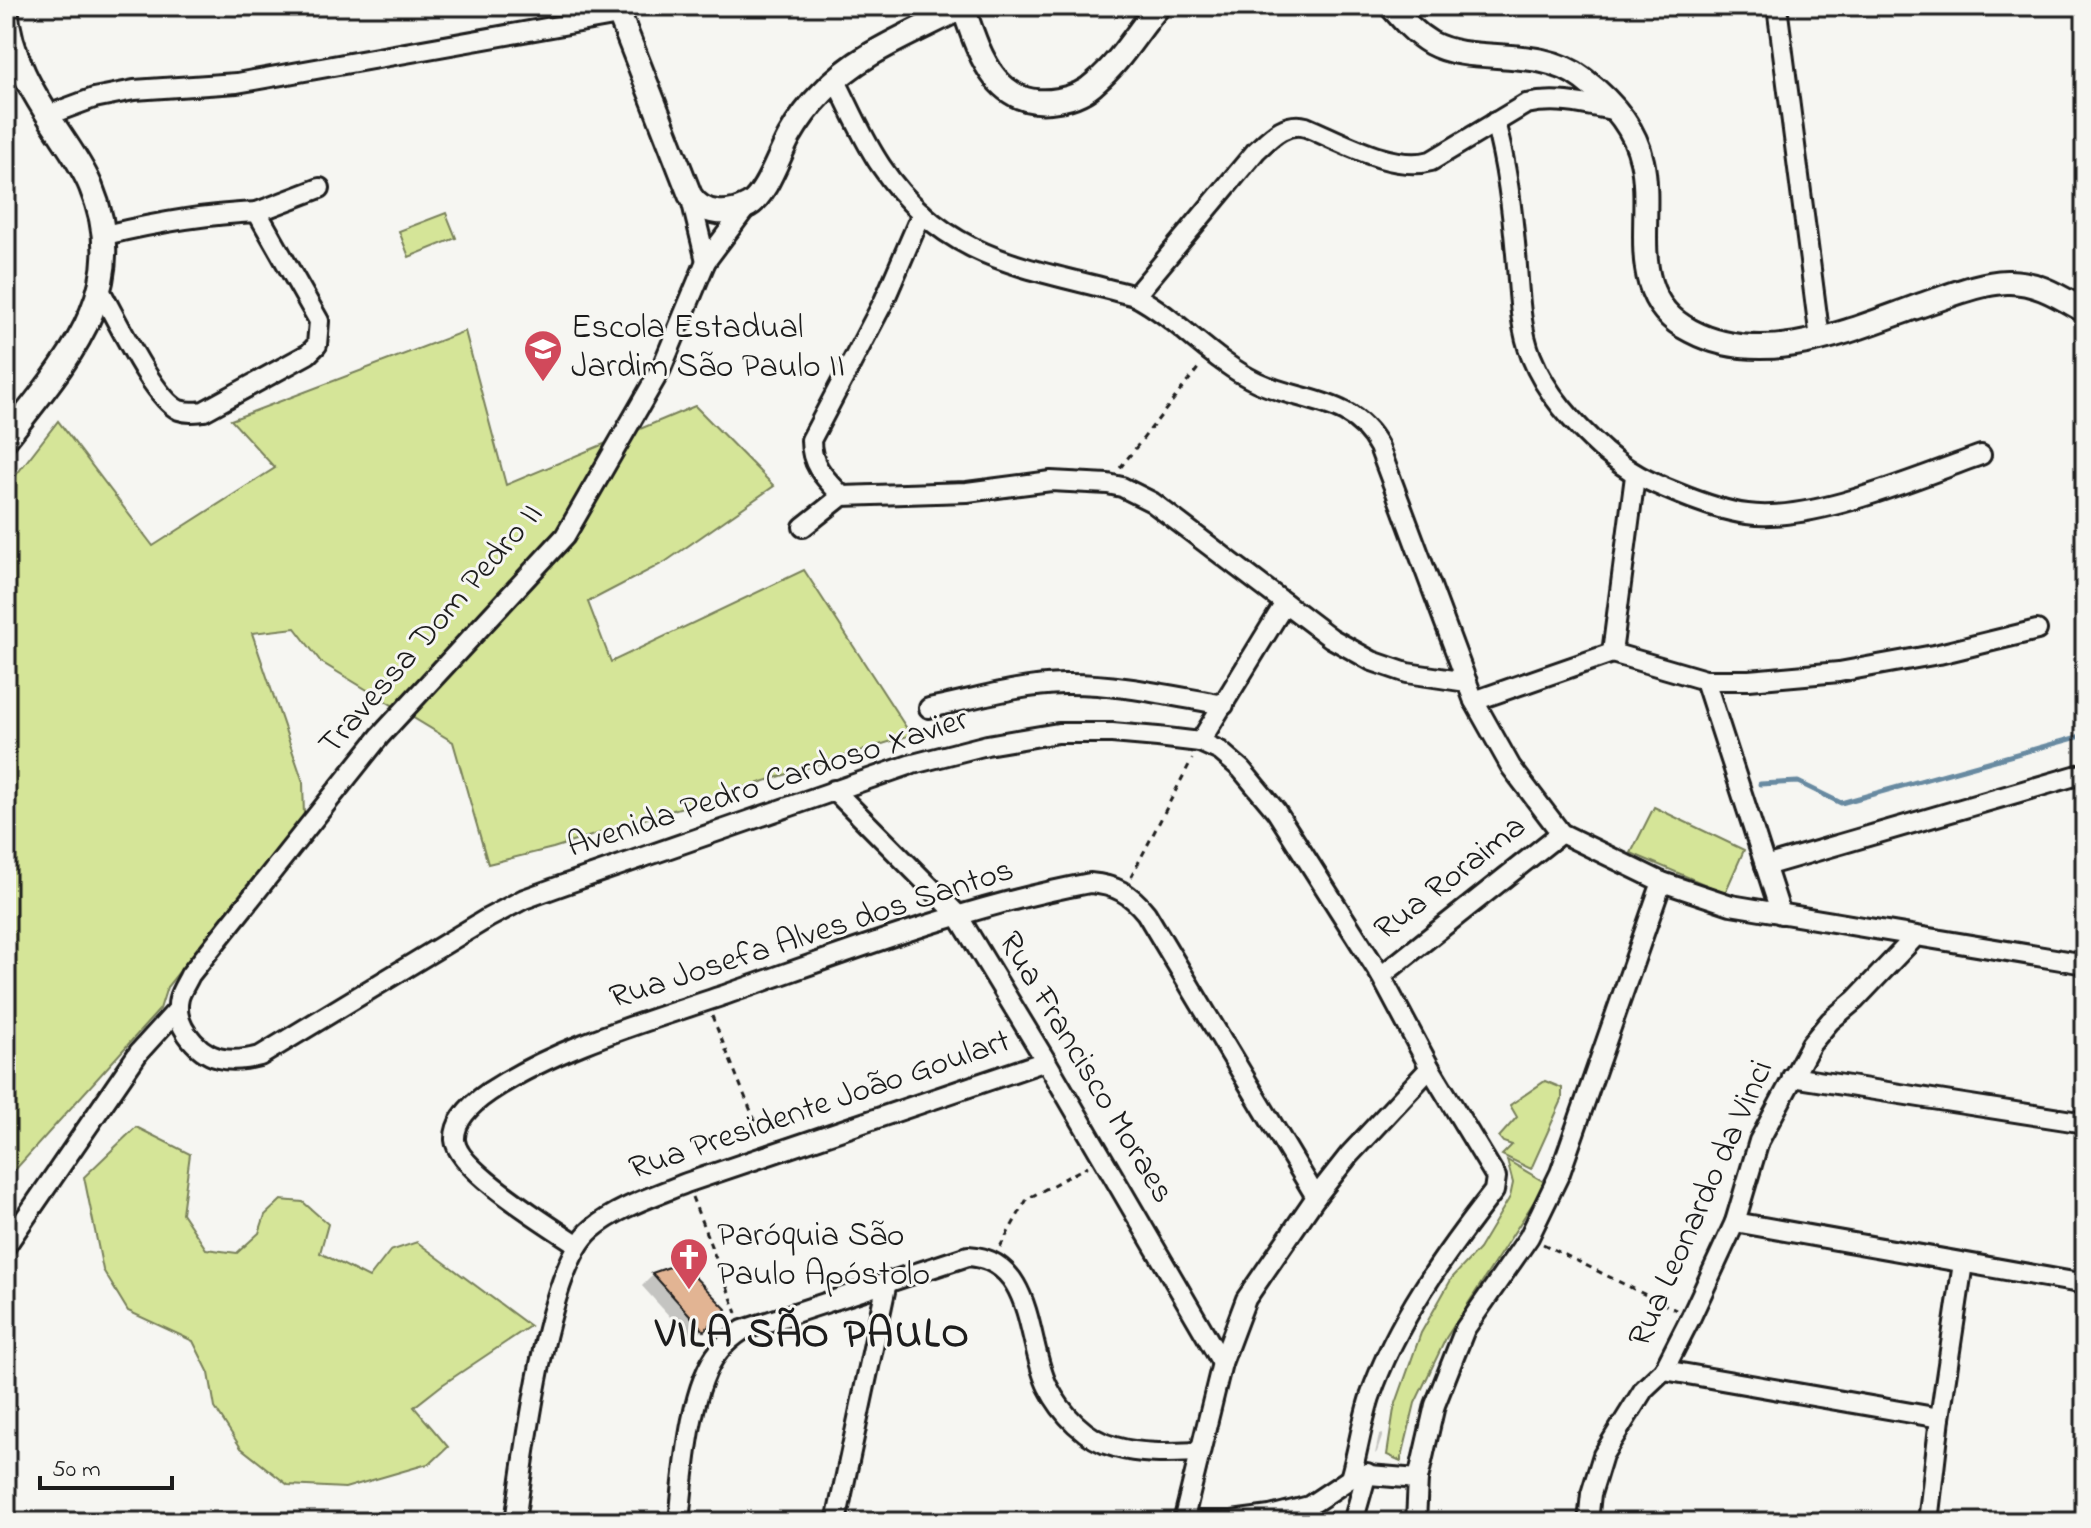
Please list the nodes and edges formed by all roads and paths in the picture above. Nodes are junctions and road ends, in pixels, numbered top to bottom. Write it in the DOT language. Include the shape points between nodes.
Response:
graph roads {
  1 [pos="6,6"];
  2 [pos="1159,6"];
  3 [pos="1391,6"];
  4 [pos="1777,6"];
  5 [pos="962,7"];
  6 [pos="617,10"];
  7 [pos="835,79"];
  8 [pos="1617,111"];
  9 [pos="48,115"];
  10 [pos="1495,122"];
  11 [pos="320,188"];
  12 [pos="690,195"];
  13 [pos="748,205"];
  14 [pos="257,212"];
  15 [pos="922,213"];
  16 [pos="105,235"];
  17 [pos="706,261"];
  18 [pos="101,292"];
  19 [pos="1135,296"];
  20 [pos="2085,311"];
  21 [pos="1820,339"];
  22 [pos="1211,352"];
  23 [pos="6,439"];
  24 [pos="1981,455"];
  25 [pos="1635,476"];
  26 [pos="1108,484"];
  27 [pos="842,496"];
  28 [pos="803,527"];
  29 [pos="1285,603"];
  30 [pos="2037,630"];
  31 [pos="1612,653"];
  32 [pos="1705,680"];
  33 [pos="1467,682"];
  34 [pos="1474,701"];
  35 [pos="1224,705"];
  36 [pos="929,708"];
  37 [pos="1200,742"];
  38 [pos="2085,773"];
  39 [pos="834,790"];
  40 [pos="1561,833"];
  41 [pos="1765,866"];
  42 [pos="1662,882"];
  43 [pos="1124,891"];
  44 [pos="957,914"];
  45 [pos="1781,914"];
  46 [pos="1915,937"];
  47 [pos="2085,964"];
  48 [pos="1381,976"];
  49 [pos="706,1001"];
  50 [pos="178,1009"];
  51 [pos="1046,1061"];
  52 [pos="1430,1068"];
  53 [pos="1792,1077"];
  54 [pos="2085,1123"];
  55 [pos="768,1153"];
  56 [pos="1102,1159"];
  57 [pos="686,1183"];
  58 [pos="1316,1197"];
  59 [pos="1735,1222"];
  60 [pos="1529,1237"];
  61 [pos="578,1245"];
  62 [pos="6,1246"];
  63 [pos="992,1260"];
  64 [pos="1963,1263"];
  65 [pos="887,1282"];
  66 [pos="2085,1284"];
  67 [pos="1691,1317"];
  68 [pos="743,1330"];
  69 [pos="1222,1363"];
  70 [pos="1664,1370"];
  71 [pos="1940,1418"];
  72 [pos="1200,1452"];
  73 [pos="1359,1474"];
  74 [pos="1418,1479"];
  75 [pos="515,1522"];
  76 [pos="679,1522"];
  77 [pos="836,1522"];
  78 [pos="1183,1522"];
  79 [pos="1353,1522"];
  80 [pos="1416,1522"];
  81 [pos="1588,1522"];
  82 [pos="1928,1522"];
  1 -- 9 [label="street" via="12,45"];
  2 -- 5 [label="street" via="1097,82 1067,99 1048,102 1019,98 1001,85 986,64"];
  3 -- 8 [label="street" via="1408,27 1432,43 1547,62 1581,77"];
  4 -- 21 [label="street"];
  5 -- 7 [label="street, Travessa Dom Pedro II"];
  6 -- 9 [label="street" via="237,83 134,90"];
  6 -- 12 [label="street"];
  7 -- 13 [label="street, Travessa Dom Pedro II" via="802,116 757,200"];
  7 -- 15 [label="street" via="879,164"];
  8 -- 10 [label="street" via="1541,101"];
  8 -- 21 [label="street" via="1643,162 1646,264 1666,314 1691,331 1730,345 1769,348"];
  9 -- 16 [label="street" via="91,186"];
  10 -- 19 [label="street" via="1419,164 1389,161 1299,125 1286,128 1256,151"];
  10 -- 25 [label="street" via="1531,355 1549,392 1581,431"];
  11 -- 14 [label="street"];
  12 -- 13 [label="street" via="695,204 715,213"];
  12 -- 17 [label="street"];
  13 -- 17 [label="street, Travessa Dom Pedro II"];
  14 -- 16 [label="street"];
  14 -- 18 [label="street" via="319,321 317,345 204,411 178,410 158,392"];
  15 -- 19 [label="street" via="948,236 984,254"];
  15 -- 27 [label="street" via="884,301 811,440 816,469"];
  16 -- 18 [label="street"];
  17 -- 50 [label="street, Travessa Dom Pedro II" via="661,369 565,536 380,736 190,975"];
  18 -- 23 [label="street" via="63,366"];
  19 -- 22 [label="street"];
  20 -- 21 [label="street" via="2040,286 2008,282 1973,287"];
  22 -- 26 [label="path"];
  22 -- 33 [label="street" via="1254,381 1347,412 1370,430"];
  24 -- 25 [label="street" via="1842,503 1790,513 1748,514 1699,502"];
  25 -- 31 [label="street"];
  26 -- 27 [label="street" via="1051,481 967,492"];
  26 -- 29 [label="street" via="1152,502"];
  27 -- 28 [label="street"];
  29 -- 33 [label="street" via="1372,661"];
  29 -- 35 [label="street"];
  30 -- 32 [label="street" via="1839,672"];
  31 -- 32 [label="street"];
  31 -- 34 [label="street"];
  32 -- 41 [label="street"];
  33 -- 34 [label="street"];
  34 -- 40 [label="street" via="1511,767"];
  35 -- 36 [label="street" via="1064,684 1024,687"];
  35 -- 37 [label="street"];
  37 -- 39 [label="street, Avenida Pedro Cardoso Xavier" via="1058,733 987,745"];
  37 -- 43 [label="path"];
  37 -- 48 [label="street, Avenida Pedro Cardoso Xavier" via="1241,769 1276,811"];
  38 -- 41 [label="street"];
  39 -- 44 [label="street, Rua Francisco Moraes"];
  39 -- 50 [label="street, Avenida Pedro Cardoso Xavier" via="524,899 260,1056 242,1061 203,1053 180,1024"];
  40 -- 42 [label="street"];
  40 -- 48 [label="street, Rua Roraima"];
  41 -- 45 [label="street"];
  42 -- 45 [label="street" via="1731,905"];
  42 -- 60 [label="street" via="1560,1173"];
  43 -- 44 [label="street, Rua Josefa Alves dos Santos" via="1090,883"];
  43 -- 58 [label="street" via="1160,933"];
  44 -- 49 [label="street, Rua Josefa Alves dos Santos"];
  44 -- 51 [label="street, Rua Francisco Moraes"];
  45 -- 46 [label="street"];
  46 -- 47 [label="street"];
  46 -- 53 [label="street, Rua Leonardo da Vinci" via="1830,1021"];
  48 -- 52 [label="street, Avenida Pedro Cardoso Xavier"];
  49 -- 55 [label="path"];
  49 -- 61 [label="street, Rua Josefa Alves dos Santos" via="541,1062 488,1093 457,1127 455,1142 462,1158"];
  50 -- 62 [label="street" via="139,1052"];
  51 -- 55 [label="street, Rua Presidente João Goulart"];
  51 -- 56 [label="street, Rua Francisco Moraes"];
  52 -- 58 [label="street"];
  52 -- 73 [label="street, Avenida Pedro Cardoso Xavier" via="1497,1181 1405,1320 1386,1358 1370,1399"];
  53 -- 54 [label="street"];
  53 -- 59 [label="street, Rua Leonardo da Vinci" via="1759,1141"];
  55 -- 57 [label="street, Rua Presidente João Goulart"];
  56 -- 63 [label="path" via="1027,1199"];
  56 -- 69 [label="street, Rua Francisco Moraes"];
  57 -- 61 [label="street, Rua Presidente João Goulart" via="633,1205 593,1228"];
  57 -- 68 [label="path"];
  58 -- 69 [label="street" via="1246,1299"];
  59 -- 64 [label="street"];
  59 -- 67 [label="street, Rua Leonardo da Vinci"];
  60 -- 67 [label="path"];
  60 -- 74 [label="street" via="1465,1329 1435,1405"];
  61 -- 75 [label="street, Rua Presidente João Goulart" via="552,1312"];
  63 -- 65 [label="street" via="968,1256"];
  63 -- 72 [label="street" via="1024,1302 1047,1385 1084,1431 1112,1447"];
  64 -- 66 [label="street"];
  64 -- 71 [label="street"];
  65 -- 68 [label="street"];
  65 -- 77 [label="street"];
  67 -- 70 [label="street, Rua Leonardo da Vinci"];
  68 -- 76 [label="street" via="718,1352 699,1392"];
  69 -- 72 [label="street"];
  70 -- 71 [label="street"];
  70 -- 81 [label="street, Rua Leonardo da Vinci" via="1644,1389 1603,1455"];
  71 -- 82 [label="street"];
  72 -- 78 [label="street"];
  73 -- 74 [label="street"];
  73 -- 78 [label="street" via="1309,1506 1232,1521"];
  73 -- 79 [label="street"];
  74 -- 80 [label="street"];
}
